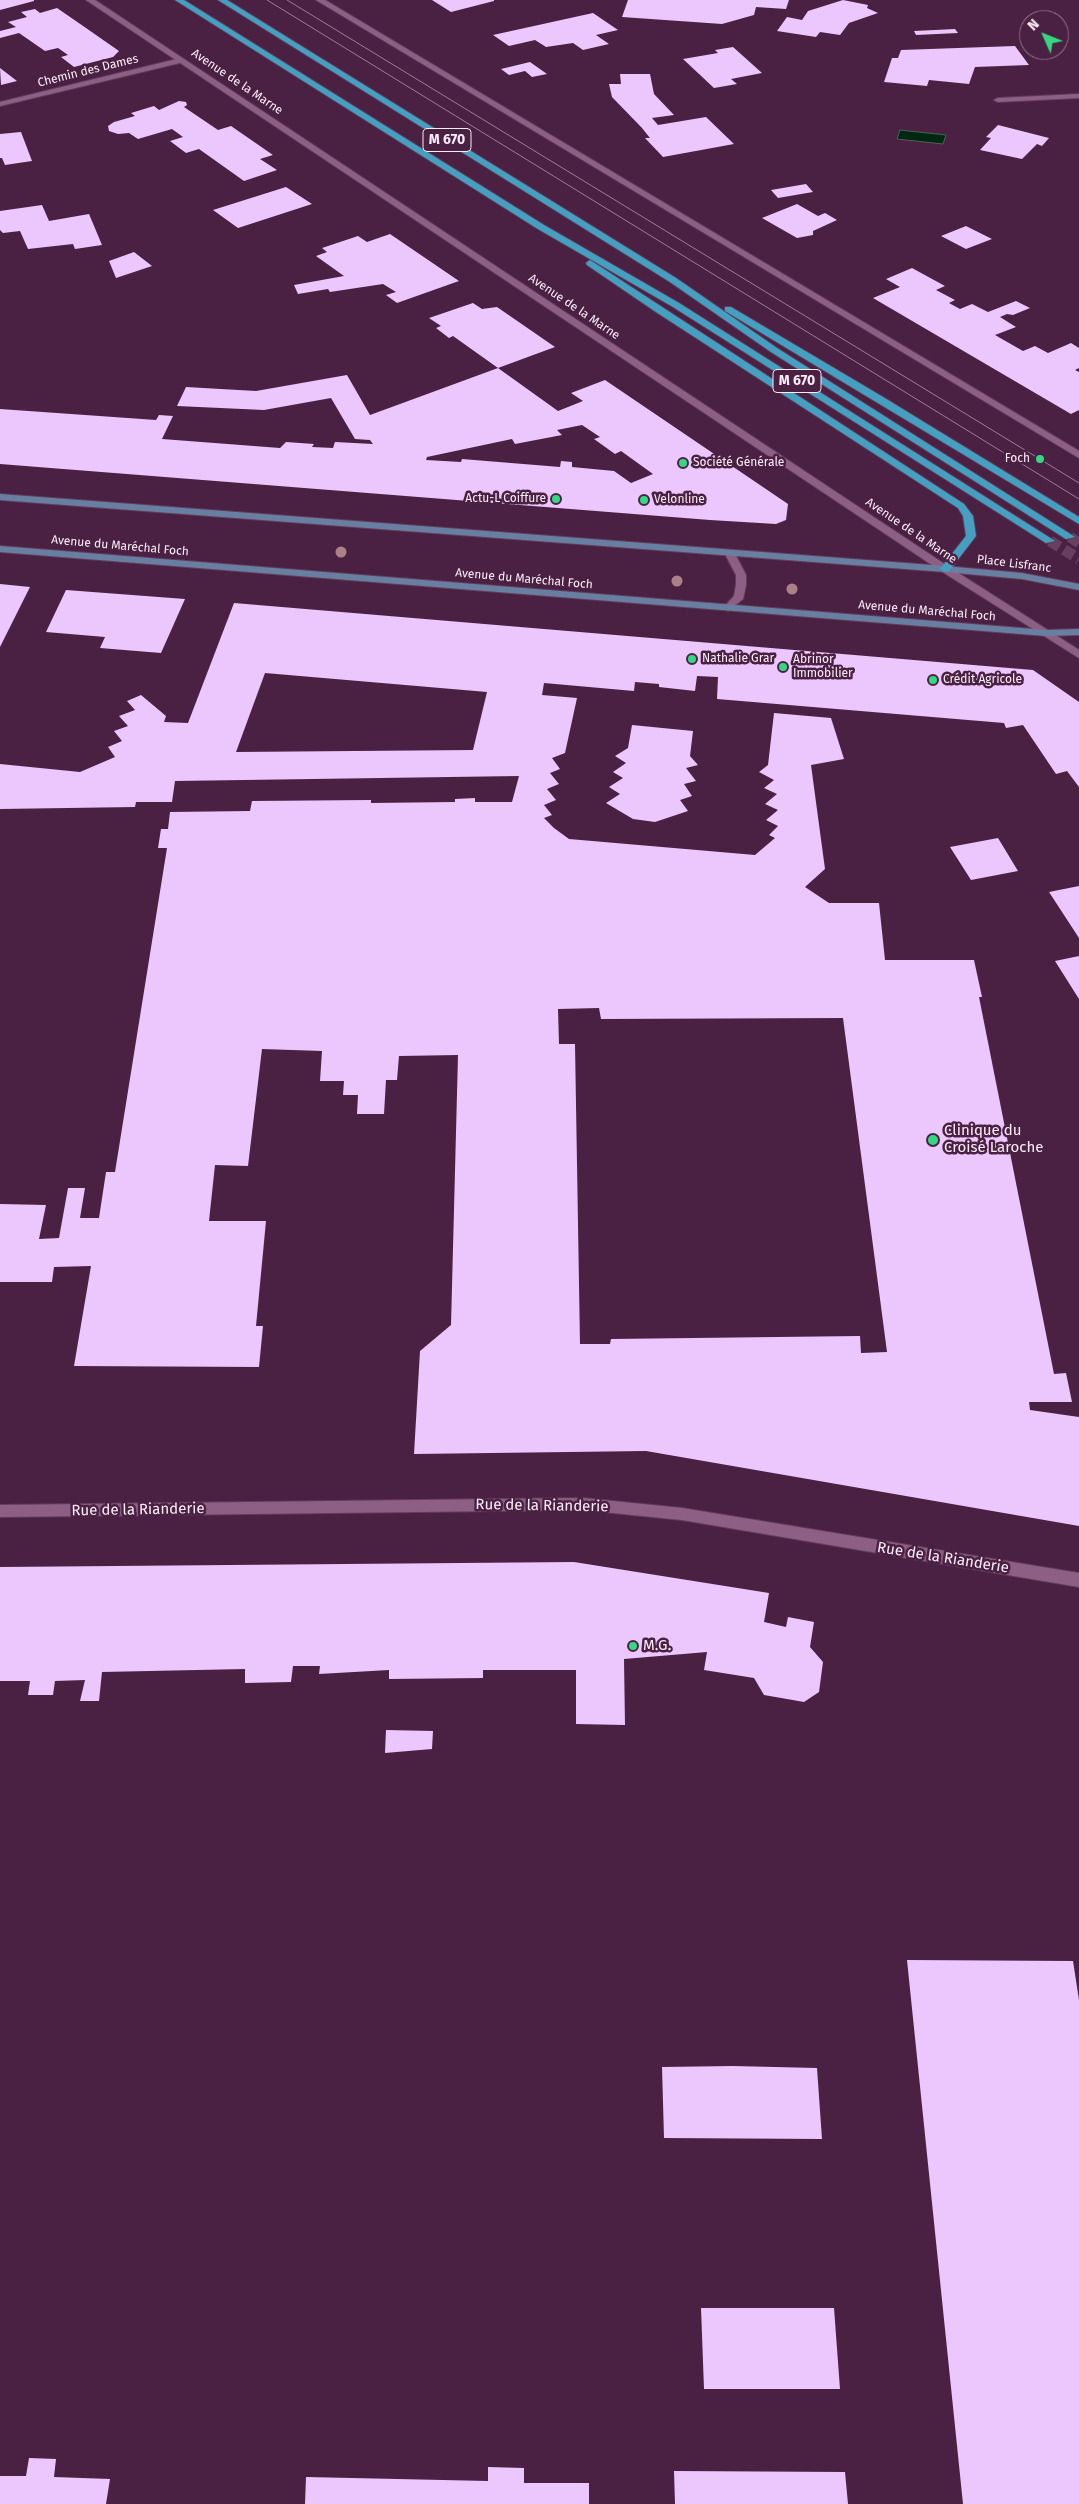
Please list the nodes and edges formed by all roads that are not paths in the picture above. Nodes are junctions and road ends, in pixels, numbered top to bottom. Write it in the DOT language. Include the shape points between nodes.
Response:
graph roads {
  1 [pos="90,0"];
  2 [pos="179,0"];
  3 [pos="222,0"];
  4 [pos="320,0"];
  5 [pos="181,60"];
  6 [pos="1079,96"];
  7 [pos="998,100"];
  8 [pos="0,104"];
  9 [pos="541,227"];
  10 [pos="672,280"];
  11 [pos="1079,455"];
  12 [pos="0,497"];
  13 [pos="1079,521"];
  14 [pos="1070,537"];
  15 [pos="1050,541"];
  16 [pos="0,549"];
  17 [pos="730,554"];
  18 [pos="945,569"];
  19 [pos="1079,586"];
  20 [pos="728,608"];
  21 [pos="1079,632"];
  22 [pos="1046,633"];
  23 [pos="1079,655"];
  24 [pos="0,1511"];
  25 [pos="1079,1580"];
  1 -- 5 [label="street, Avenue de la Marne"];
  2 -- 9 [label="main road, M 670"];
  3 -- 10 [label="main road, M 670"];
  4 -- 11 [label="street"];
  5 -- 8 [label="street, Chemin des Dames"];
  5 -- 18 [label="street, Avenue de la Marne"];
  6 -- 7 [label="street"];
  9 -- 15 [label="main road, M 670" via="676,305"];
  9 -- 18 [label="main road" via="646,302 961,506 968,516 971,536"];
  10 -- 13 [label="main road" via="801,351"];
  10 -- 14 [label="main road, M 670" via="774,350"];
  12 -- 17 [label="main road"];
  16 -- 20 [label="main road, Avenue du Maréchal Foch"];
  17 -- 18 [label="main road"];
  17 -- 20 [label="street" via="741,575 742,585 739,597"];
  18 -- 19 [label="main road, Place Lisfranc" via="1022,576"];
  18 -- 22 [label="street, Avenue de la Marne"];
  20 -- 22 [label="main road, Avenue du Maréchal Foch"];
  21 -- 22 [label="main road"];
  22 -- 23 [label="street"];
  24 -- 25 [label="street, Rue de la Rianderie" via="583,1504 682,1514"];
}
